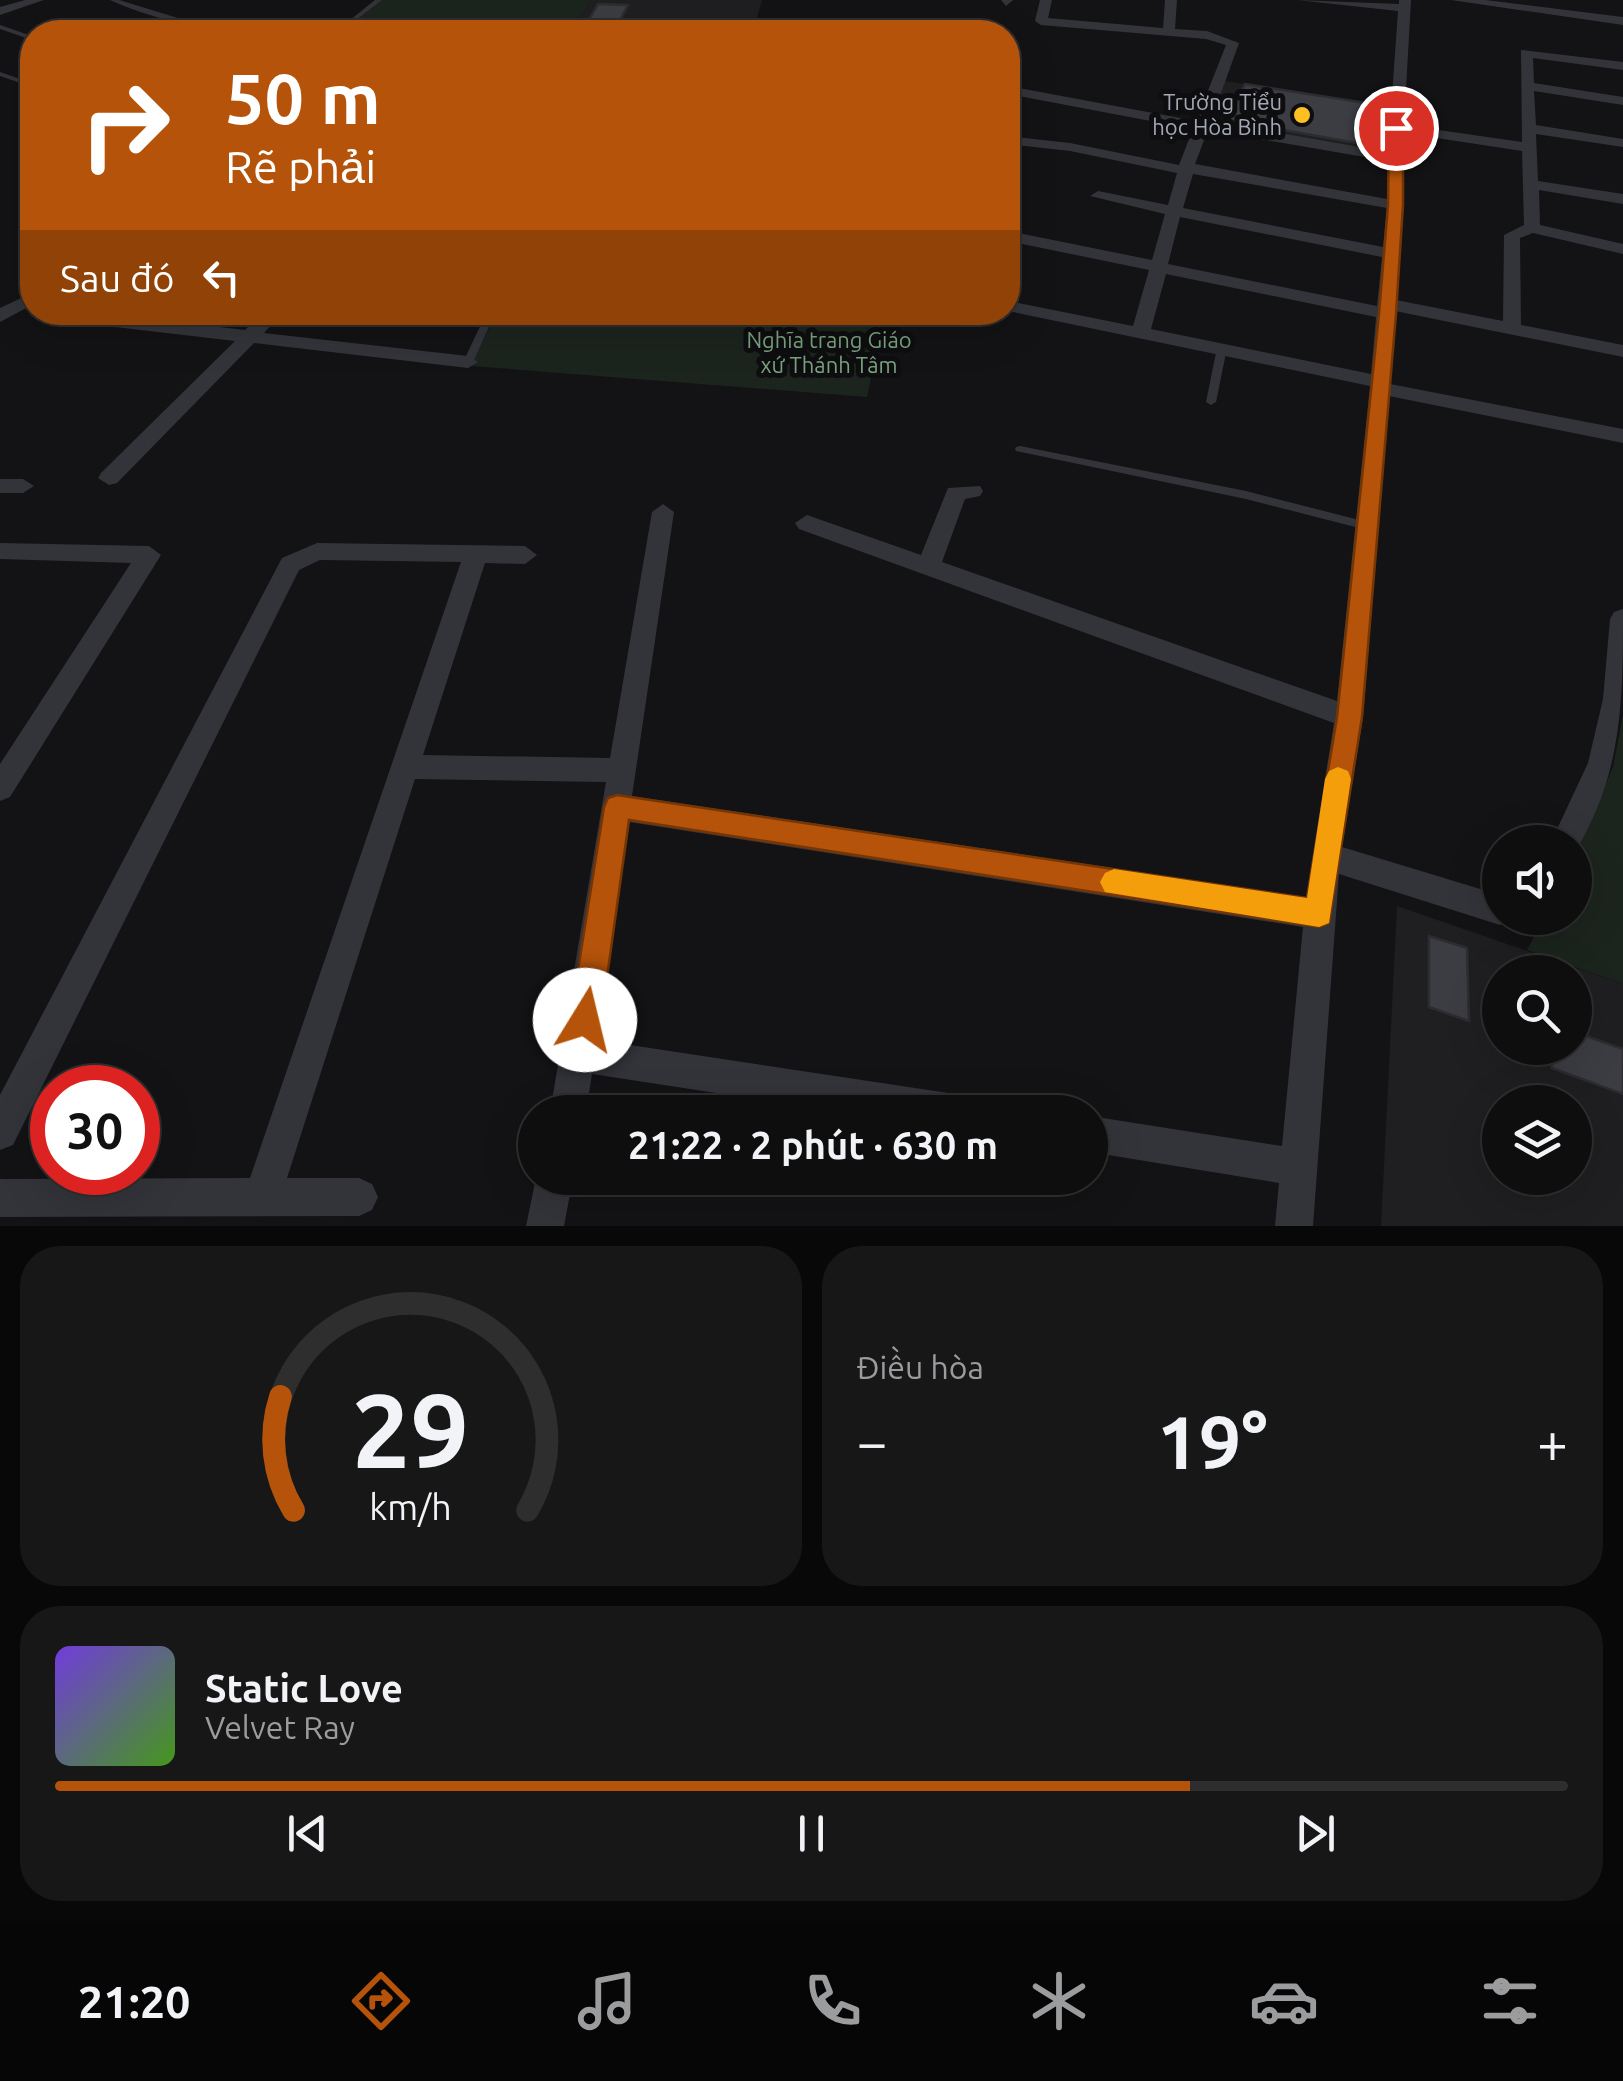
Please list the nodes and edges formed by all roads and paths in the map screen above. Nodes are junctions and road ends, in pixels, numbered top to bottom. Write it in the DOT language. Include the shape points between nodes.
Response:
graph roads {
  1 [pos="38,0"];
  2 [pos="113,0"];
  3 [pos="151,0"];
  4 [pos="380,0"];
  5 [pos="1046,0"];
  6 [pos="1171,0"];
  7 [pos="1303,0"];
  8 [pos="1457,0"];
  9 [pos="1405,4"];
  10 [pos="131,6"];
  11 [pos="0,11"];
  12 [pos="177,20"];
  13 [pos="354,20"];
  14 [pos="1623,21"];
  15 [pos="1169,32"];
  16 [pos="1623,66"];
  17 [pos="1527,86"];
  18 [pos="1020,95"];
  19 [pos="1623,101"];
  20 [pos="1204,126"];
  21 [pos="1396,128"];
  22 [pos="1528,128"];
  23 [pos="1020,141"];
  24 [pos="1623,142"];
  25 [pos="1529,148"];
  26 [pos="1395,158"];
  27 [pos="1187,169"];
  28 [pos="1530,184"];
  29 [pos="1098,196"];
  30 [pos="1623,200"];
  31 [pos="1396,205"];
  32 [pos="1173,212"];
  33 [pos="1532,228"];
  34 [pos="1020,238"];
  35 [pos="1623,249"];
  36 [pos="1392,254"];
  37 [pos="1158,266"];
  38 [pos="1020,308"];
  39 [pos="1388,309"];
  40 [pos="152,325"];
  41 [pos="262,325"];
  42 [pos="486,325"];
  43 [pos="1512,329"];
  44 [pos="1140,331"];
  45 [pos="251,336"];
  46 [pos="1222,348"];
  47 [pos="1623,351"];
  48 [pos="468,362"];
  49 [pos="1380,385"];
  50 [pos="1211,402"];
  51 [pos="1623,436"];
  52 [pos="1020,448"];
  53 [pos="109,478"];
  54 [pos="972,491"];
  55 [pos="663,512"];
  56 [pos="807,523"];
  57 [pos="1367,526"];
  58 [pos="476,554"];
  59 [pos="3,555"];
  60 [pos="525,555"];
  61 [pos="928,566"];
  62 [pos="1623,619"];
  63 [pos="1349,717"];
  64 [pos="406,767"];
  65 [pos="620,770"];
  66 [pos="0,788"];
  67 [pos="617,807"];
  68 [pos="1574,825"];
  69 [pos="1325,856"];
  70 [pos="1482,904"];
  71 [pos="1319,914"];
  72 [pos="580,1055"];
  73 [pos="572,1095"];
  74 [pos="843,1095"];
  75 [pos="0,1132"];
  76 [pos="1108,1137"];
  77 [pos="1297,1167"];
  78 [pos="552,1195"];
  79 [pos="262,1197"];
  80 [pos="359,1197"];
  81 [pos="0,1198"];
  82 [pos="546,1226"];
  83 [pos="1294,1226"];
  1 -- 11 [label="street"];
  2 -- 10 [label="lane"];
  3 -- 10 [label="lane"];
  4 -- 13 [label="lane"];
  5 -- 15 [label="street" via="1041,21"];
  6 -- 15 [label="street"];
  7 -- 9 [label="street"];
  8 -- 14 [label="street"];
  9 -- 21 [label="street"];
  10 -- 12 [label="lane"];
  15 -- 20 [label="street" via="1233,43"];
  16 -- 17 [label="street" via="1526,52"];
  17 -- 19 [label="street"];
  17 -- 22 [label="street"];
  18 -- 20 [label="street" via="1050,106"];
  20 -- 26 [label="street"];
  20 -- 27 [label="street"];
  21 -- 25 [label="street"];
  21 -- 26 [label="street"];
  22 -- 24 [label="street"];
  22 -- 25 [label="street"];
  23 -- 27 [label="street"];
  25 -- 28 [label="street"];
  26 -- 31 [label="street"];
  27 -- 31 [label="street"];
  27 -- 32 [label="street"];
  28 -- 30 [label="street"];
  28 -- 33 [label="street"];
  29 -- 32 [label="street"];
  31 -- 36 [label="street"];
  32 -- 36 [label="street"];
  32 -- 37 [label="street"];
  33 -- 35 [label="street"];
  33 -- 43 [label="street" via="1512,235"];
  34 -- 37 [label="street"];
  36 -- 39 [label="street"];
  37 -- 39 [label="street"];
  37 -- 44 [label="street"];
  38 -- 44 [label="street"];
  39 -- 43 [label="street"];
  39 -- 49 [label="street"];
  40 -- 45 [label="street"];
  41 -- 45 [label="street"];
  42 -- 48 [label="lane"];
  43 -- 47 [label="street"];
  44 -- 46 [label="street"];
  45 -- 48 [label="street"];
  45 -- 53 [label="street"];
  46 -- 49 [label="street"];
  46 -- 50 [label="lane"];
  49 -- 51 [label="street"];
  49 -- 57 [label="street"];
  52 -- 57 [label="lane"];
  54 -- 61 [label="street" via="956,493"];
  55 -- 65 [label="street"];
  56 -- 61 [label="street"];
  57 -- 63 [label="street"];
  58 -- 60 [label="street"];
  58 -- 64 [label="street"];
  58 -- 75 [label="street" via="316,551 290,564"];
  59 -- 66 [label="street" via="150,555"];
  61 -- 63 [label="street"];
  62 -- 68 [label="street" via="1602,763"];
  63 -- 69 [label="street"];
  64 -- 65 [label="street"];
  64 -- 79 [label="street"];
  65 -- 67 [label="street"];
  67 -- 71 [label="street"];
  67 -- 72 [label="street"];
  69 -- 70 [label="street"];
  69 -- 71 [label="street"];
  71 -- 77 [label="street"];
  72 -- 73 [label="street"];
  72 -- 74 [label="street"];
  76 -- 77 [label="street"];
  77 -- 83 [label="street"];
  78 -- 82 [label="street"];
  79 -- 80 [label="street"];
  79 -- 81 [label="street"];
}
